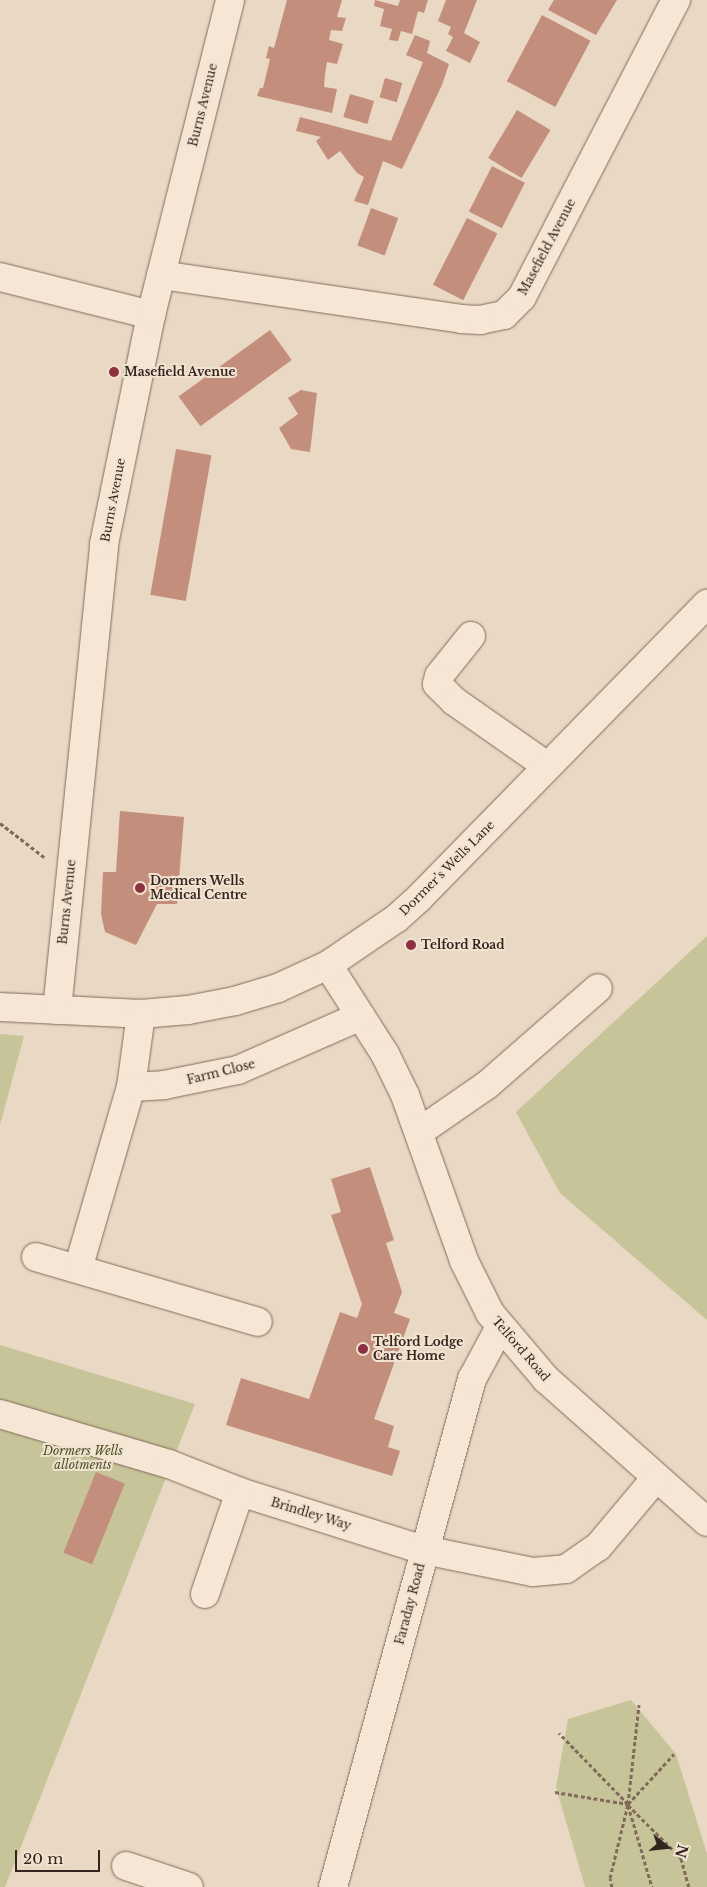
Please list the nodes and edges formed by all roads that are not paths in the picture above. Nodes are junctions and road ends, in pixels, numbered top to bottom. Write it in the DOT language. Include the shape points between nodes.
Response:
graph roads {
  1 [pos="230,0"];
  2 [pos="676,0"];
  3 [pos="161,275"];
  4 [pos="0,277"];
  5 [pos="152,315"];
  6 [pos="707,604"];
  7 [pos="471,636"];
  8 [pos="547,766"];
  9 [pos="328,965"];
  10 [pos="598,988"];
  11 [pos="0,1007"];
  12 [pos="57,1010"];
  13 [pos="141,1014"];
  14 [pos="361,1016"];
  15 [pos="131,1086"];
  16 [pos="419,1132"];
  17 [pos="36,1257"];
  18 [pos="78,1269"];
  19 [pos="258,1322"];
  20 [pos="500,1327"];
  21 [pos="0,1414"];
  22 [pos="656,1478"];
  23 [pos="240,1492"];
  24 [pos="707,1522"];
  25 [pos="424,1550"];
  26 [pos="205,1594"];
  27 [pos="126,1866"];
  28 [pos="189,1887"];
  29 [pos="333,1887"];
  1 -- 3 [label="street, Burns Avenue"];
  2 -- 3 [label="street, Masefield Avenue" via="522,297 504,314 480,320 460,319"];
  3 -- 5 [label="street, Burns Avenue"];
  4 -- 5 [label="street"];
  5 -- 12 [label="street, Burns Avenue" via="104,544"];
  6 -- 8 [label="street, Dormer’s Wells Lane"];
  7 -- 8 [label="street" via="439,676 437,684 454,701"];
  8 -- 9 [label="street, Dormer’s Wells Lane" via="397,918"];
  9 -- 13 [label="street, Dormer’s Wells Lane" via="278,988 235,1001"];
  9 -- 14 [label="street, Telford Road"];
  10 -- 16 [label="street" via="487,1085"];
  11 -- 12 [label="street, Dormer’s Wells Lane"];
  12 -- 13 [label="street, Dormer’s Wells Lane"];
  13 -- 15 [label="street"];
  14 -- 15 [label="street, Farm Close" via="238,1070 164,1085"];
  14 -- 16 [label="street, Telford Road" via="385,1054"];
  15 -- 18 [label="street"];
  16 -- 20 [label="street, Telford Road" via="464,1262 478,1295"];
  17 -- 18 [label="street"];
  18 -- 19 [label="street"];
  20 -- 22 [label="street, Telford Road" via="546,1379"];
  20 -- 25 [label="street, Faraday Road" via="472,1379"];
  21 -- 23 [label="street, Brindley Way" via="169,1464"];
  22 -- 24 [label="street, Telford Road"];
  22 -- 25 [label="street, Brindley Way" via="598,1547 566,1569 533,1572"];
  23 -- 25 [label="street, Brindley Way"];
  23 -- 26 [label="street"];
  25 -- 29 [label="street, Faraday Road"];
  27 -- 28 [label="street"];
}
